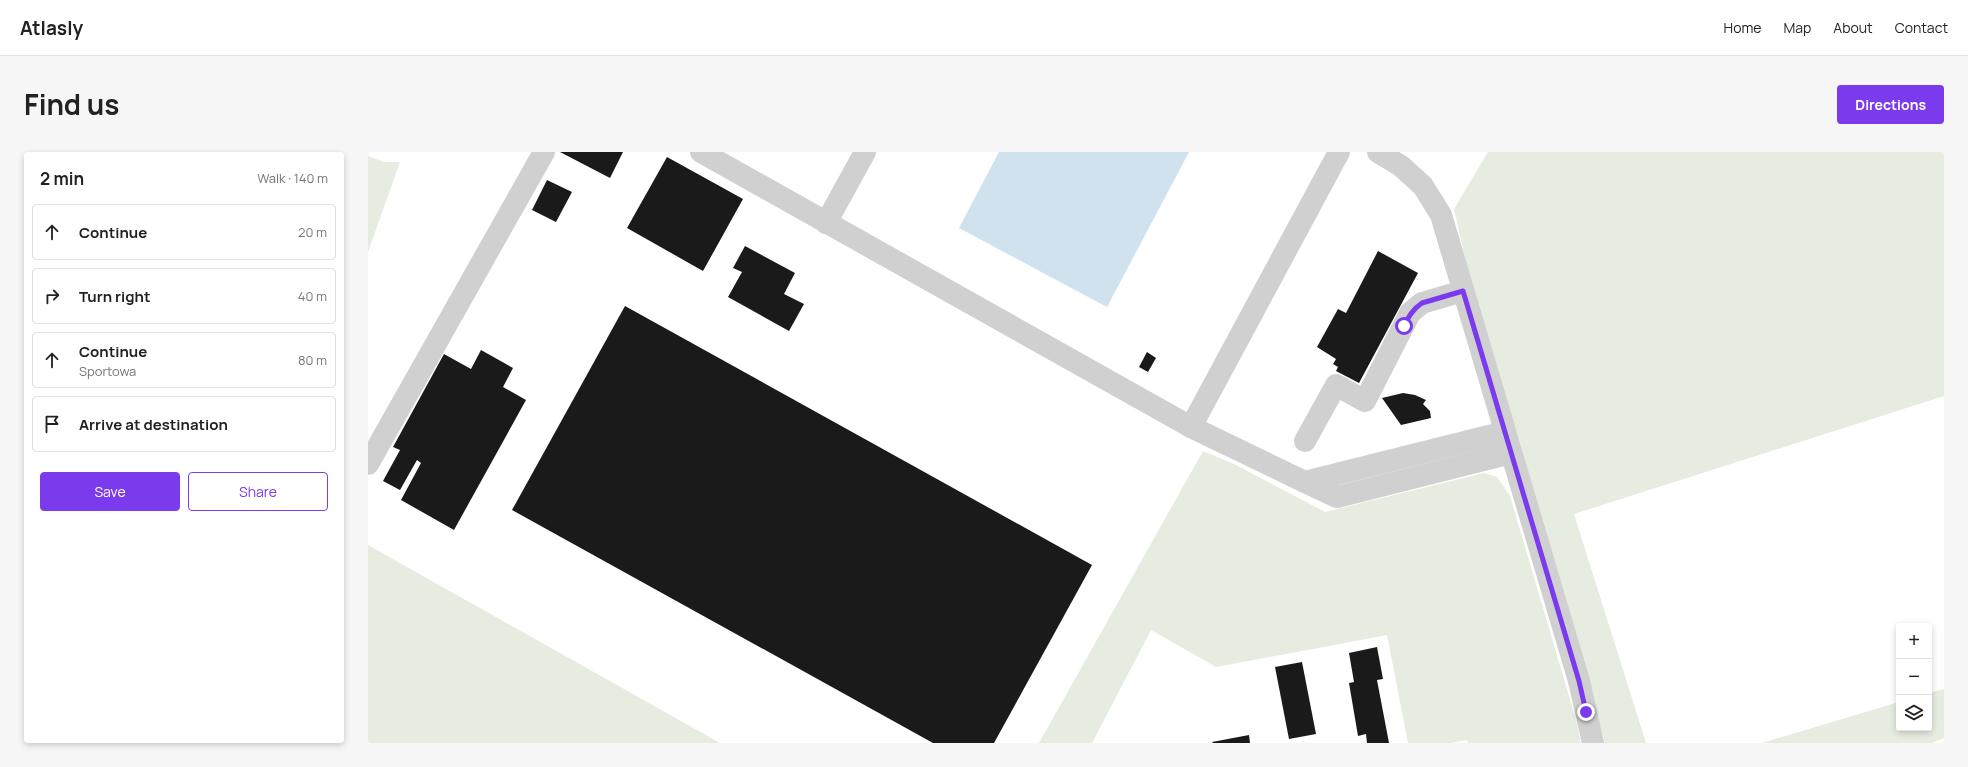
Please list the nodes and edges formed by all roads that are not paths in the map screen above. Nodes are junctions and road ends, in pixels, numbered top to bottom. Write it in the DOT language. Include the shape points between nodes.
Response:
graph roads {
  1 [pos="544,152"];
  2 [pos="701,152"];
  3 [pos="865,152"];
  4 [pos="1339,152"];
  5 [pos="1378,152"];
  6 [pos="826,223"];
  7 [pos="1463,291"];
  8 [pos="1191,427"];
  9 [pos="1305,441"];
  10 [pos="1508,442"];
  11 [pos="368,464"];
  12 [pos="1592,743"];
  1 -- 11 [label="street"];
  2 -- 6 [label="street"];
  3 -- 6 [label="street"];
  4 -- 8 [label="street"];
  5 -- 7 [label="street" via="1401,166 1423,186 1441,215"];
  6 -- 8 [label="street"];
  7 -- 9 [label="street" via="1417,306 1410,313 1365,401 1336,385"];
  7 -- 10 [label="street"];
  8 -- 10 [label="street" via="1337,497"];
  10 -- 12 [label="street" via="1579,681"];
}
